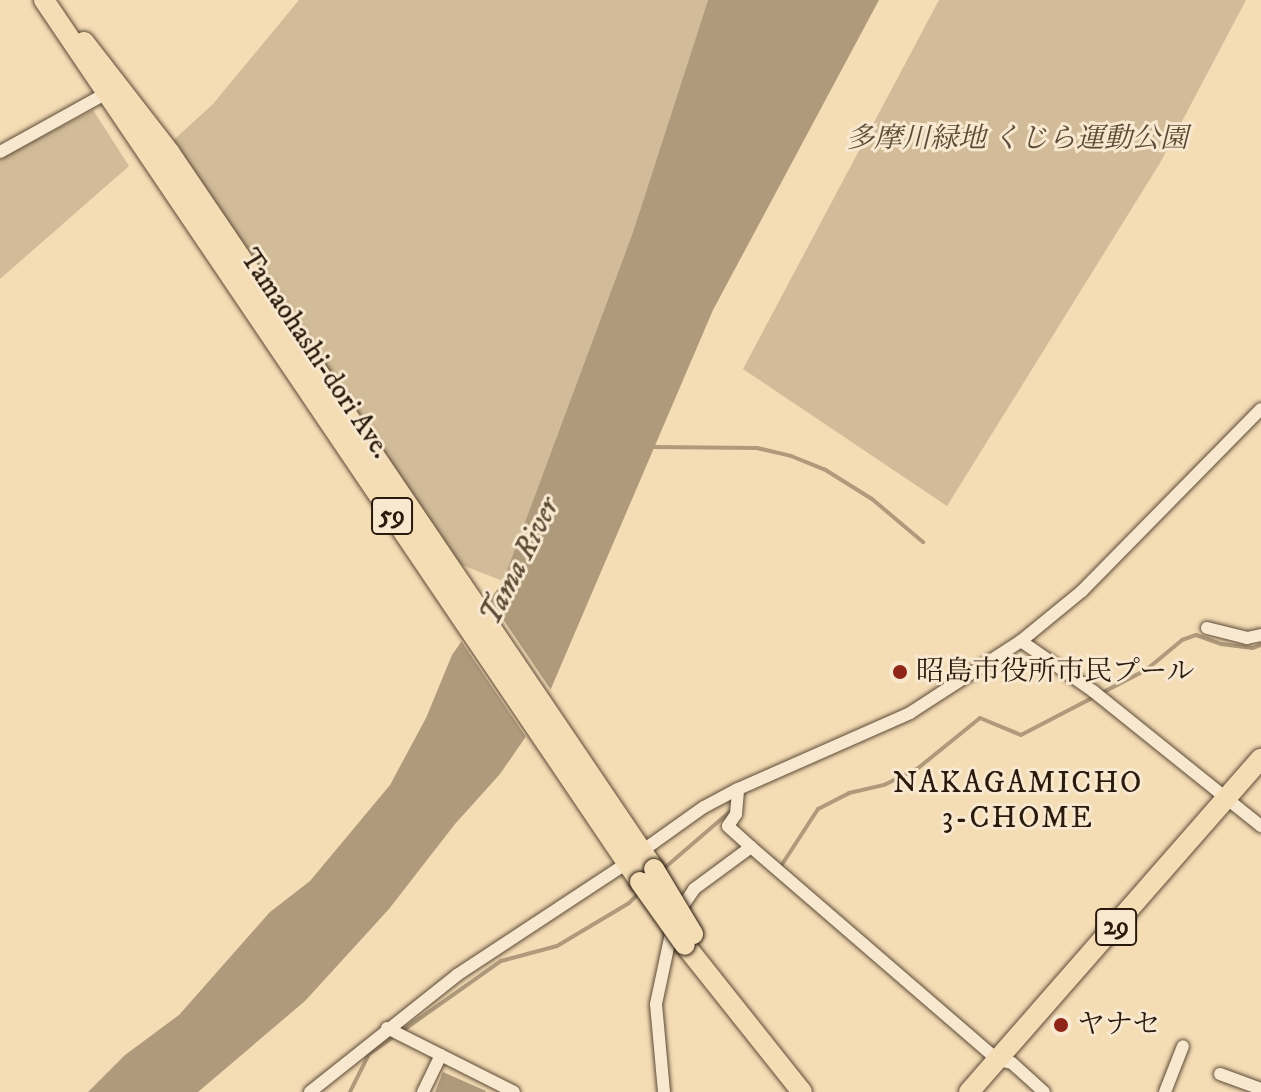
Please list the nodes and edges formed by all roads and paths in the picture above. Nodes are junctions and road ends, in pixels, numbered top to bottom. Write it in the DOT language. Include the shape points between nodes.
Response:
graph roads {
  1 [pos="47,0"];
  2 [pos="105,94"];
  3 [pos="0,152"];
  4 [pos="1261,409"];
  5 [pos="1207,628"];
  6 [pos="1261,635"];
  7 [pos="1021,641"];
  8 [pos="1261,759"];
  9 [pos="739,794"];
  10 [pos="1225,799"];
  11 [pos="1261,826"];
  12 [pos="751,847"];
  13 [pos="632,853"];
  14 [pos="394,1031"];
  15 [pos="1183,1046"];
  16 [pos="441,1055"];
  17 [pos="998,1060"];
  18 [pos="1220,1074"];
  19 [pos="1261,1089"];
  20 [pos="310,1092"];
  21 [pos="423,1092"];
  22 [pos="514,1092"];
  23 [pos="664,1092"];
  24 [pos="802,1092"];
  25 [pos="969,1092"];
  26 [pos="1044,1092"];
  27 [pos="1165,1092"];
  1 -- 2 [label="main road, Tamaohashi-dori Ave. / 59"];
  1 -- 13 [label="main road, Tamaohashi-dori Ave. / 59" via="170,153"];
  2 -- 3 [label="street"];
  2 -- 13 [label="main road, Tamaohashi-dori Ave. / 59"];
  4 -- 7 [label="street" via="1082,591"];
  5 -- 6 [label="street" via="1247,638"];
  7 -- 9 [label="street" via="910,713"];
  7 -- 10 [label="street" via="1093,691"];
  8 -- 10 [label="main road, 29"];
  9 -- 12 [label="street" via="728,826"];
  9 -- 13 [label="street" via="704,807"];
  10 -- 11 [label="street"];
  10 -- 17 [label="main road, 29"];
  12 -- 17 [label="street"];
  12 -- 23 [label="street" via="694,889 674,919 656,1004"];
  13 -- 14 [label="street" via="479,960"];
  13 -- 24 [label="main road, Tamaohashi-dori Ave. / 59, bridge" via="737,1011"];
  14 -- 16 [label="street"];
  14 -- 20 [label="street"];
  15 -- 27 [label="street"];
  16 -- 21 [label="street"];
  16 -- 22 [label="street"];
  17 -- 25 [label="main road, 29"];
  17 -- 26 [label="street" via="1012,1063"];
  18 -- 19 [label="street"];
}
